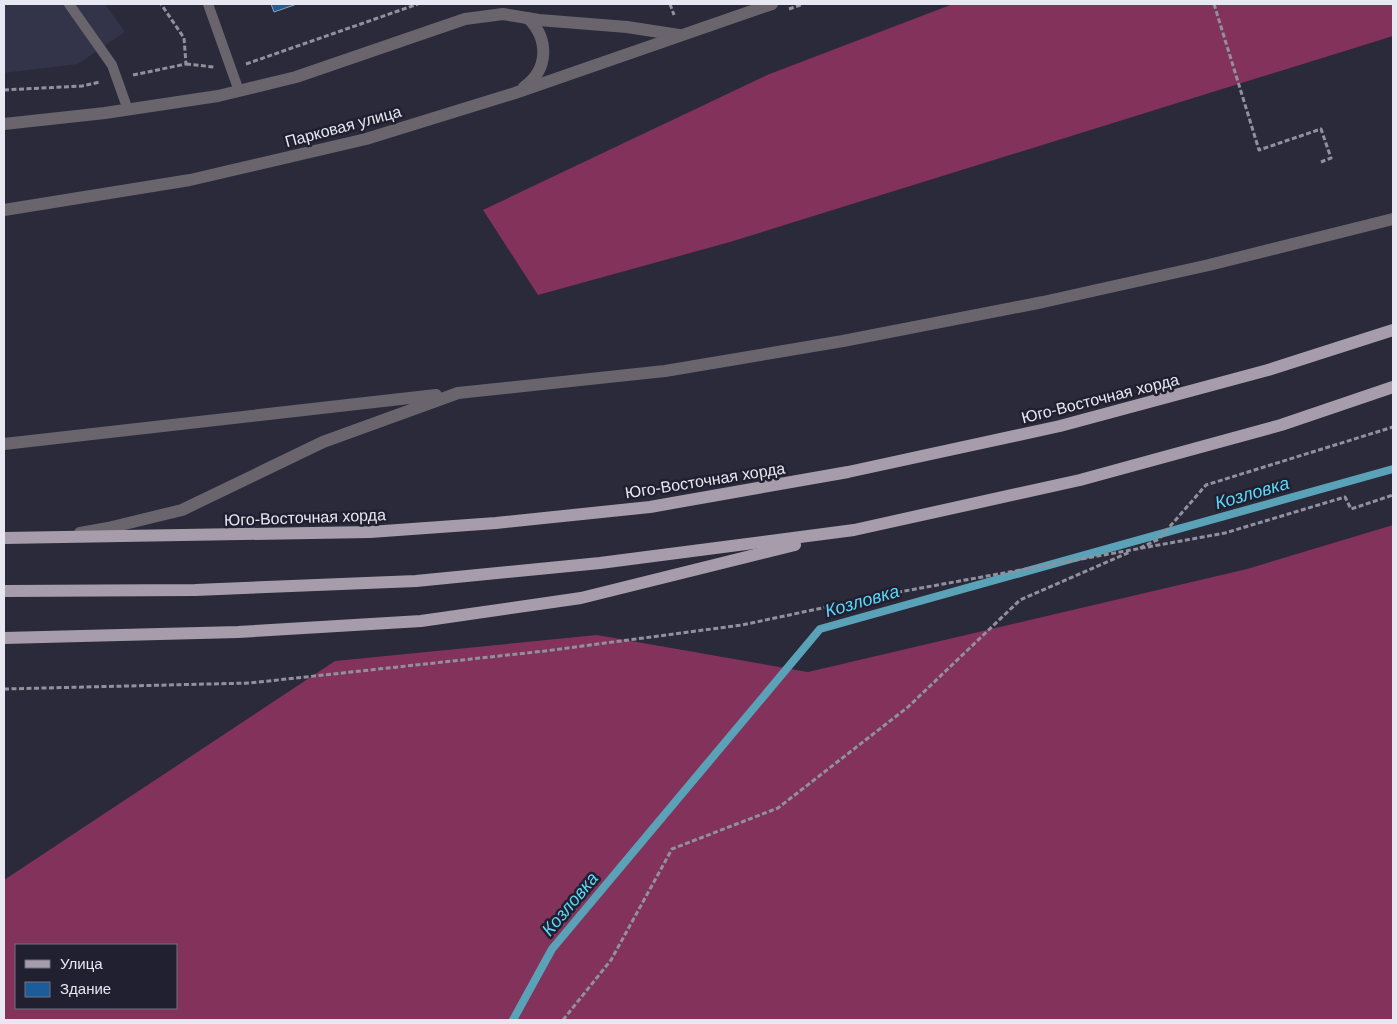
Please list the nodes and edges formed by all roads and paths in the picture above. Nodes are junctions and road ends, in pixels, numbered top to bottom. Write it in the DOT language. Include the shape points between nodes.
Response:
graph roads {
  1 [pos="69,4"];
  2 [pos="208,4"];
  3 [pos="418,4"];
  4 [pos="772,4"];
  5 [pos="1214,4"];
  6 [pos="528,18"];
  7 [pos="681,36"];
  8 [pos="186,64"];
  9 [pos="231,69"];
  10 [pos="239,91"];
  11 [pos="515,93"];
  12 [pos="128,110"];
  13 [pos="4,124"];
  14 [pos="1321,162"];
  15 [pos="4,210"];
  16 [pos="1393,219"];
  17 [pos="1393,330"];
  18 [pos="1393,387"];
  19 [pos="458,393"];
  20 [pos="1393,427"];
  21 [pos="4,444"];
  22 [pos="1393,495"];
  23 [pos="854,530"];
  24 [pos="4,538"];
  25 [pos="36,539"];
  26 [pos="1135,550"];
  27 [pos="4,590"];
  28 [pos="4,638"];
  29 [pos="4,689"];
  30 [pos="563,1020"];
  1 -- 12 [label="lane" via="112,65"];
  2 -- 9 [label="lane"];
  3 -- 9 [label="path"];
  4 -- 7 [label="street, Парковая улица"];
  5 -- 14 [label="path" via="1259,150 1321,129 1331,158"];
  6 -- 7 [label="street, Парковая улица" via="627,26"];
  6 -- 10 [label="street, Парковая улица" via="503,14 466,19 296,77"];
  6 -- 11 [label="street" via="542,40 541,70"];
  7 -- 11 [label="street, Парковая улица"];
  8 -- 9 [label="path"];
  9 -- 10 [label="lane"];
  10 -- 12 [label="street, Парковая улица"];
  11 -- 15 [label="street, Парковая улица" via="366,139 190,180"];
  12 -- 13 [label="street, Парковая улица"];
  16 -- 19 [label="street" via="1043,302 843,341 666,370"];
  17 -- 25 [label="main road, Юго-Восточная хорда" via="1268,370 1060,426 848,472 650,507 370,532"];
  18 -- 23 [label="main road" via="1282,424 1080,480"];
  19 -- 21 [label="street"];
  19 -- 25 [label="street" via="323,442 182,510 108,528"];
  20 -- 26 [label="path" via="1206,485 1159,539"];
  22 -- 26 [label="path" via="1352,509 1345,497 1225,533"];
  23 -- 27 [label="main road" via="600,563 416,581 195,590"];
  23 -- 28 [label="main road" via="581,598 421,621 238,632"];
  24 -- 25 [label="main road, Юго-Восточная хорда"];
  26 -- 29 [label="path" via="888,594 742,625 546,651 250,683"];
  26 -- 30 [label="path" via="1020,600 908,707 778,808 672,849 611,960"];
}
